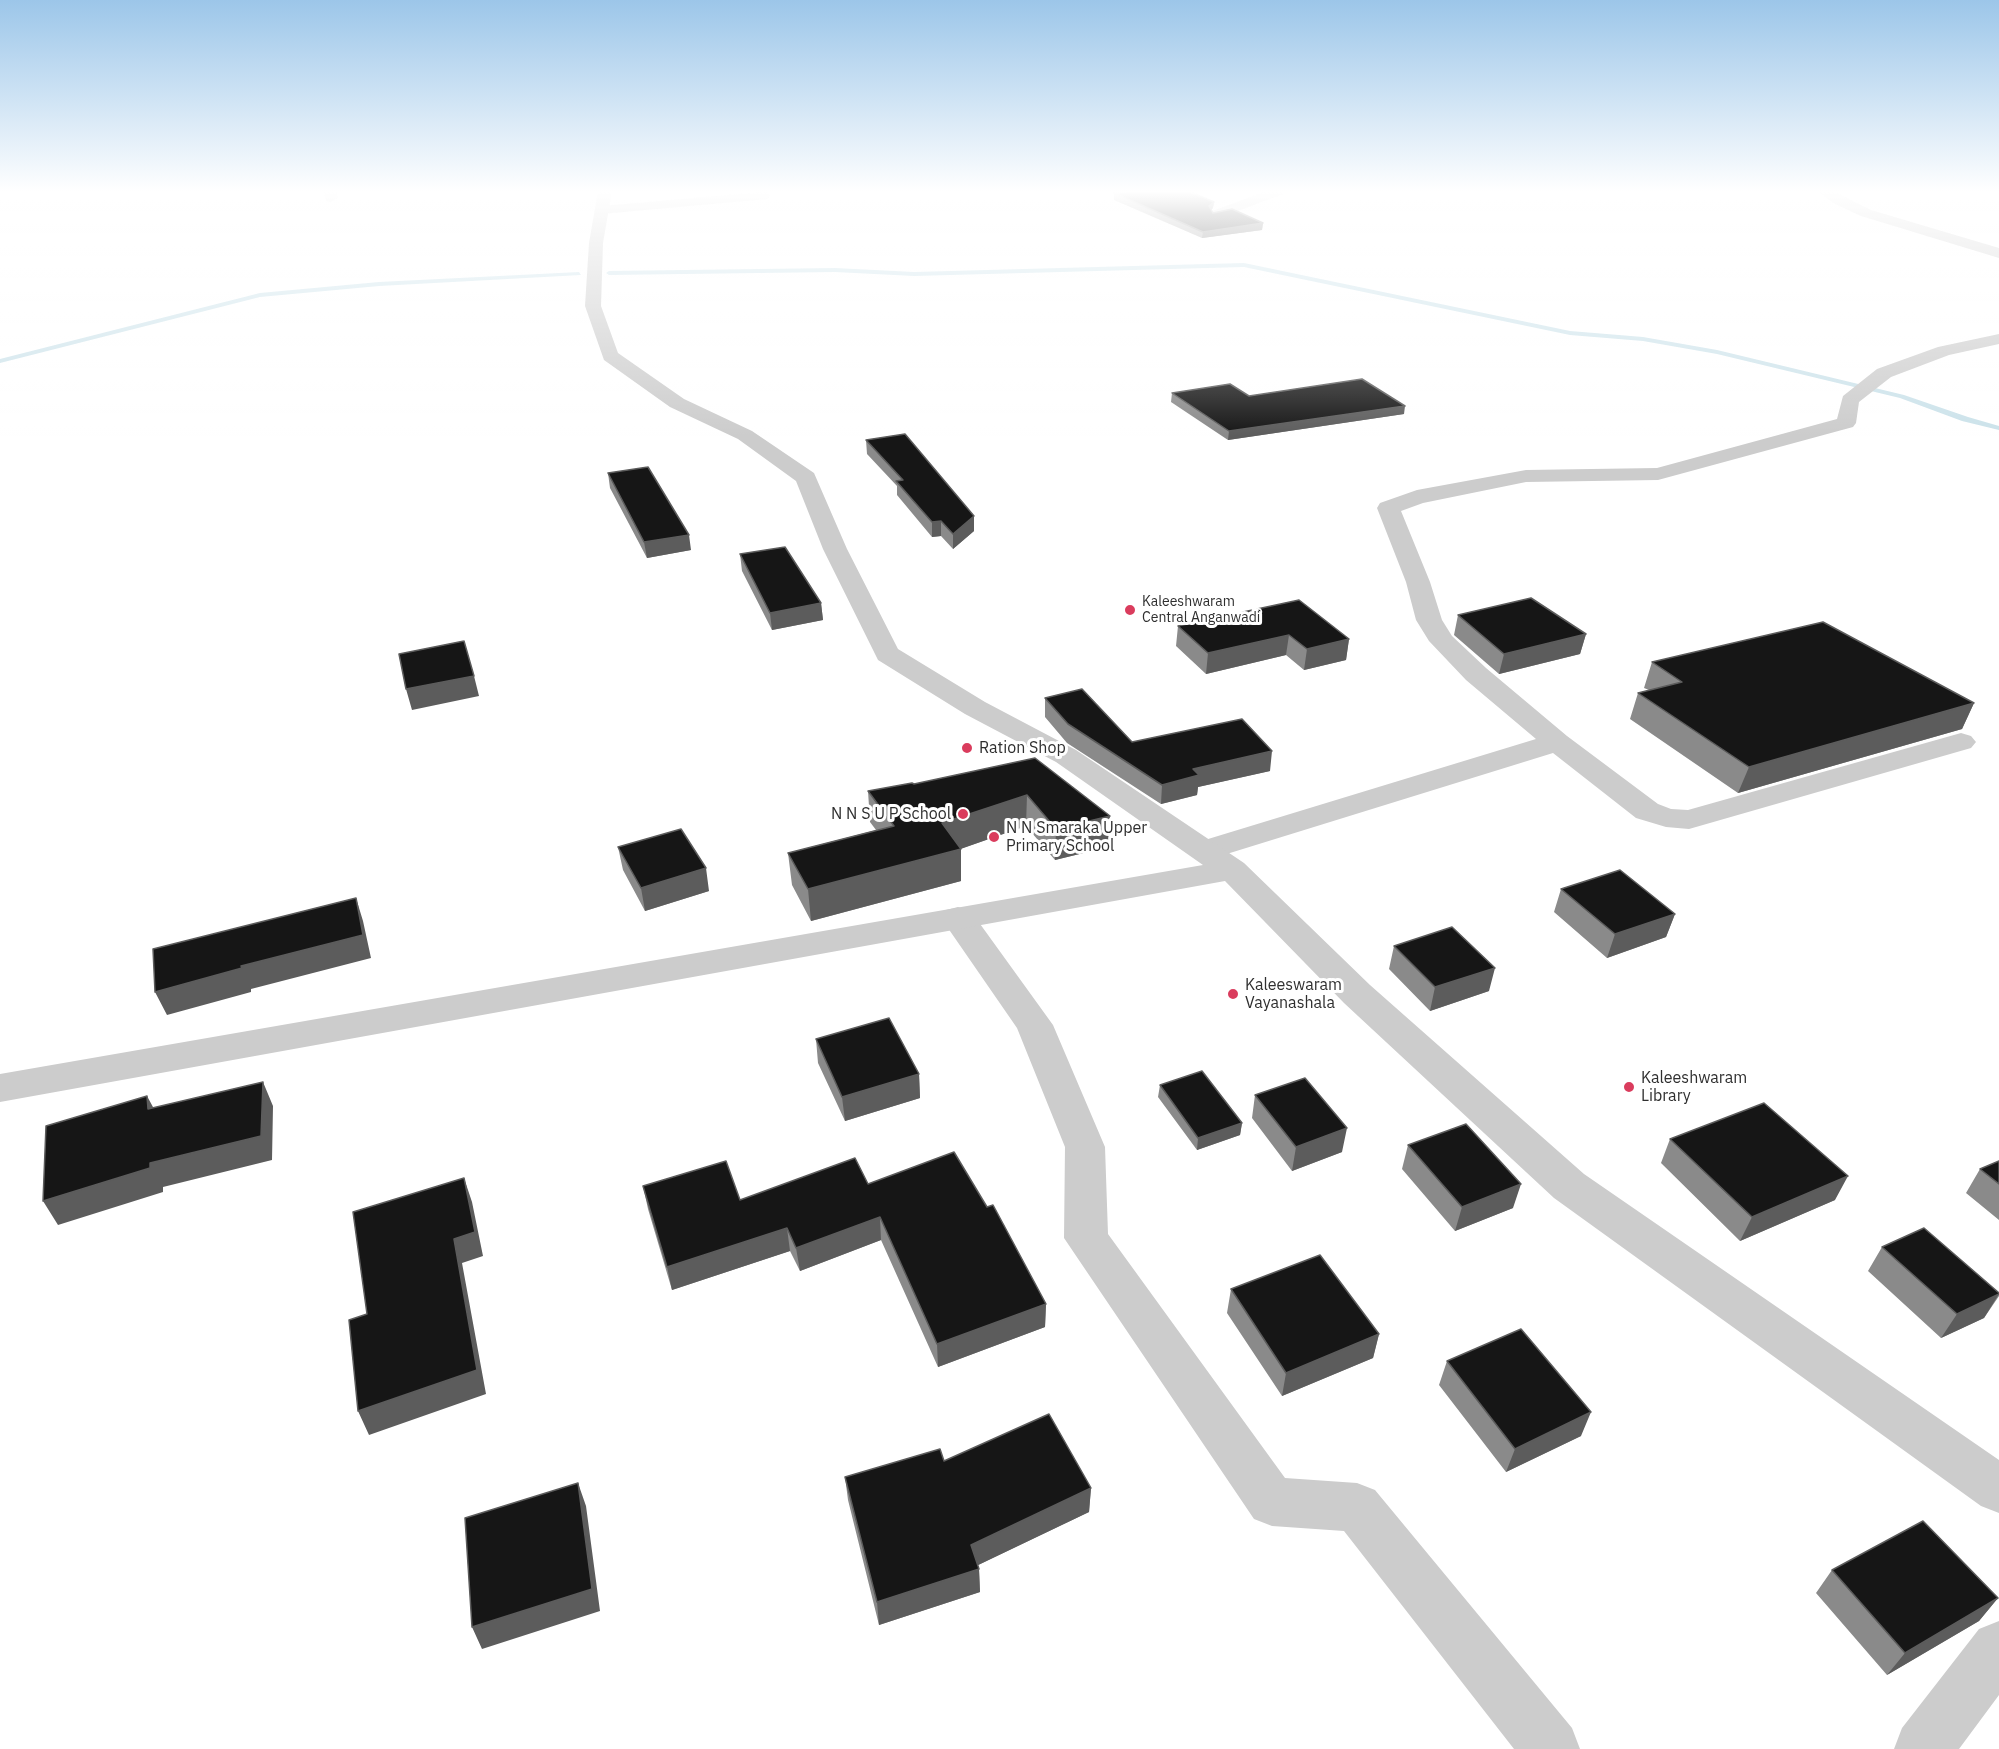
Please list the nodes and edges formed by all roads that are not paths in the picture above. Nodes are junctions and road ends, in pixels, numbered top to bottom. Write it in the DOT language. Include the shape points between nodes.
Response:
graph roads {
  1 [pos="595,273"];
  2 [pos="1999,339"];
  3 [pos="1557,742"];
  4 [pos="1961,742"];
  5 [pos="1219,860"];
  6 [pos="958,918"];
  7 [pos="0,1088"];
  8 [pos="1999,1489"];
  9 [pos="1999,1649"];
  10 [pos="1551,1749"];
  11 [pos="1923,1749"];
  1 -- 5 [label="street" via="593,306 610,356 677,403 745,435 806,478 835,549 887,654 975,708 1066,756"];
  2 -- 3 [label="street" via="1944,351 1884,374 1850,400 1846,423 1658,474 1526,476 1418,497 1388,508 1429,620 1442,641 1469,669"];
  3 -- 4 [label="street" via="1647,811 1689,820"];
  3 -- 5 [label="street"];
  5 -- 6 [label="street"];
  5 -- 8 [label="street" via="1357,994 1569,1186"];
  6 -- 7 [label="street"];
  6 -- 10 [label="street" via="1034,1025 1085,1147 1086,1238 1272,1503 1357,1507"];
  9 -- 11 [label="street"];
}
